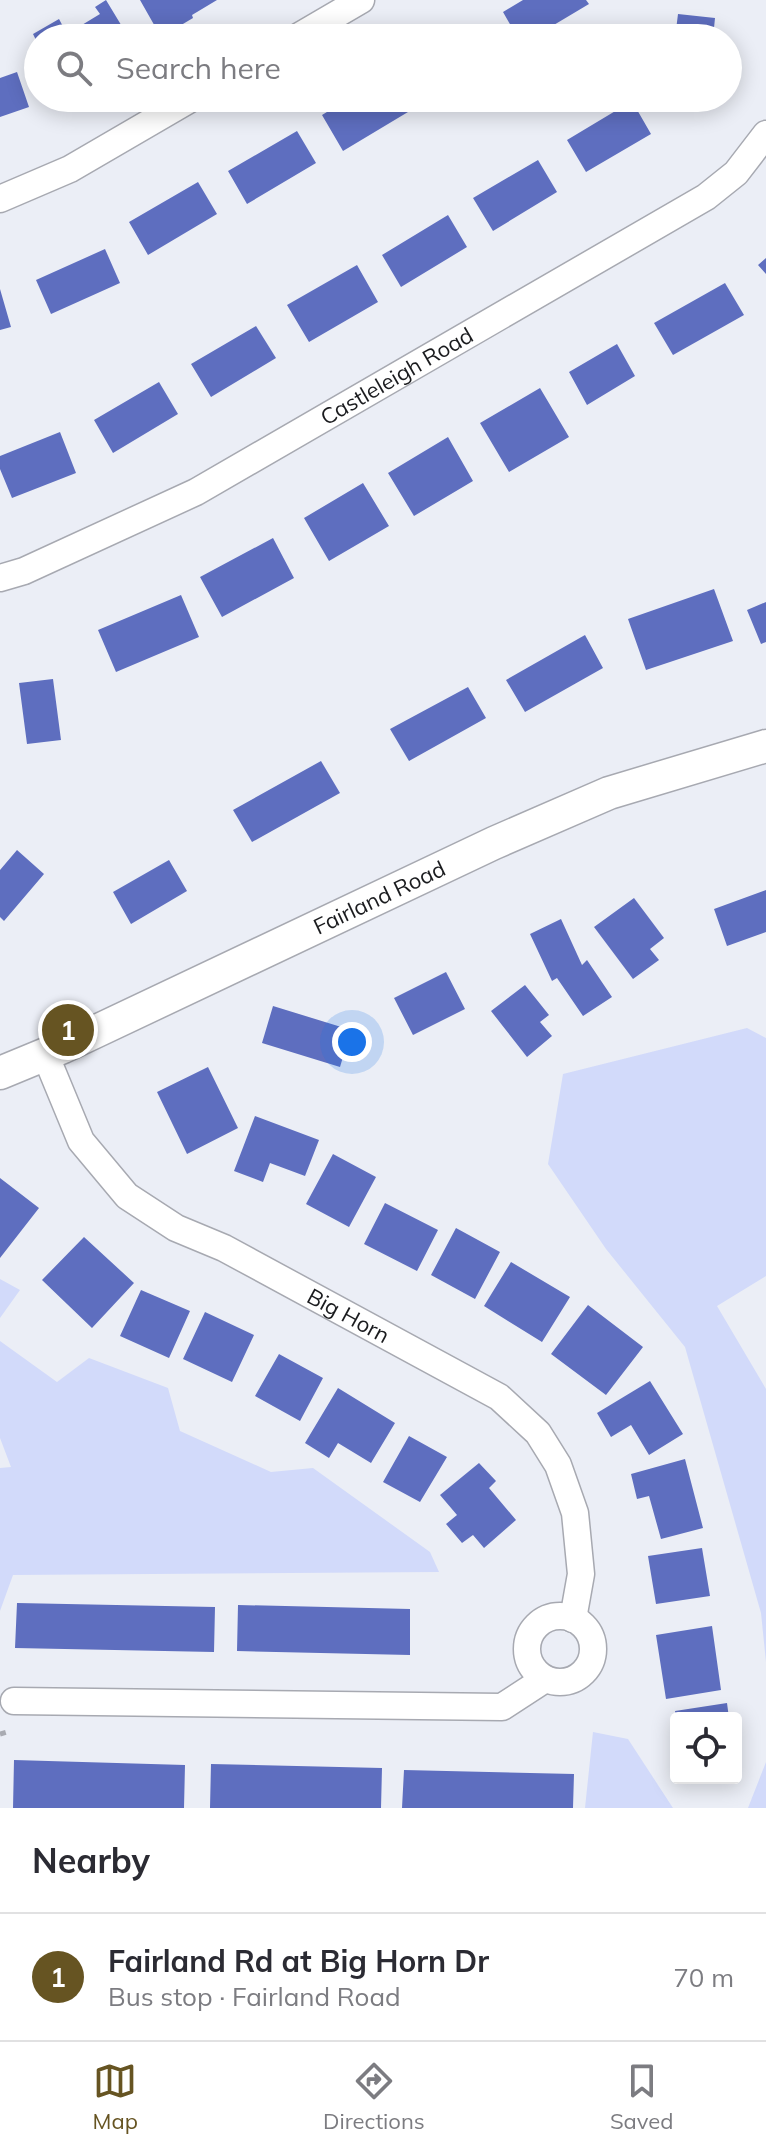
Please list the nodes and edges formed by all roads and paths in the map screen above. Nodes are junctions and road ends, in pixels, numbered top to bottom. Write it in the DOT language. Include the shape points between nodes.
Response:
graph roads {
  1 [pos="361,0"];
  2 [pos="320,24"];
  3 [pos="168,112"];
  4 [pos="766,134"];
  5 [pos="0,199"];
  6 [pos="0,578"];
  7 [pos="766,746"];
  8 [pos="45,1054"];
  9 [pos="0,1073"];
  10 [pos="573,1619"];
  11 [pos="545,1679"];
  12 [pos="14,1701"];
  1 -- 2 [label="street"];
  3 -- 5 [label="street" via="70,169"];
  4 -- 6 [label="street, Castleleigh Road" via="736,173 706,197 196,492"];
  7 -- 8 [label="main road, Fairland Road" via="609,793"];
  8 -- 9 [label="main road, Fairland Road"];
  8 -- 10 [label="street, Big Horn" via="81,1141 127,1196 176,1228 224,1248 499,1397 538,1433 558,1465 575,1513 581,1574"];
  10 -- 11 [label="street" via="555,1616 532,1632 529,1661"];
  10 -- 11 [label="street" via="592,1641 589,1666 570,1681"];
  11 -- 12 [label="street" via="502,1707"];
}
